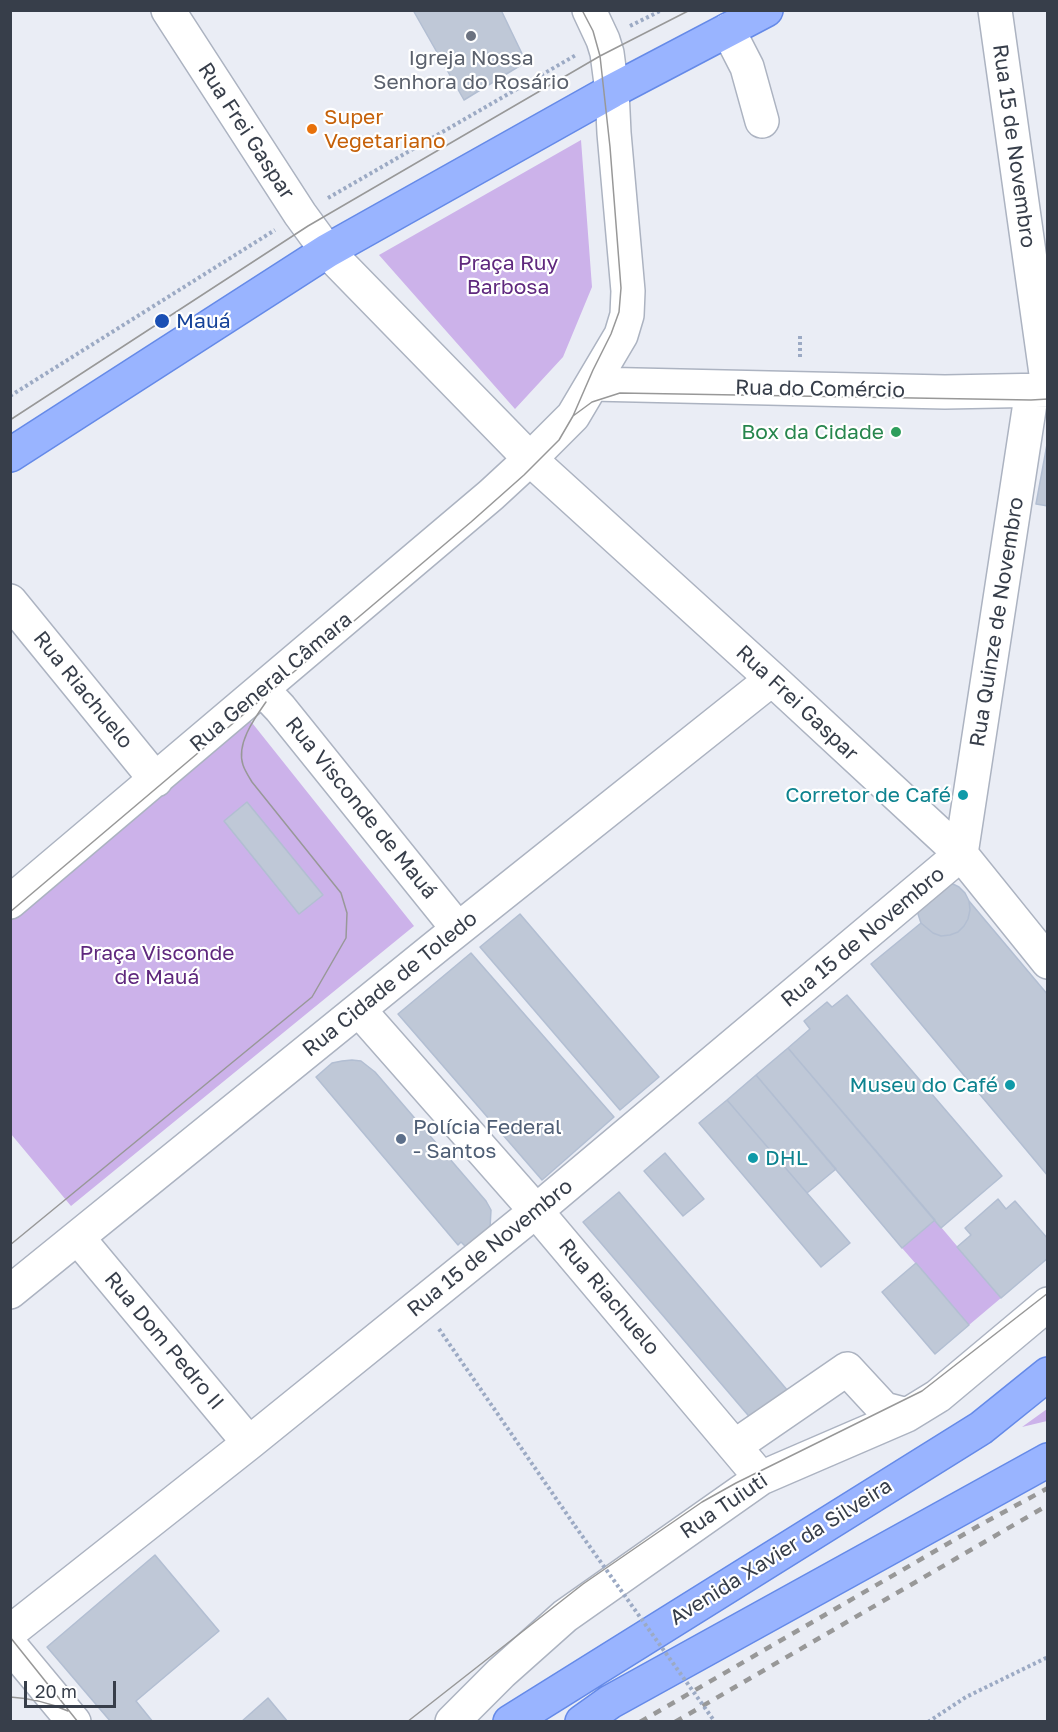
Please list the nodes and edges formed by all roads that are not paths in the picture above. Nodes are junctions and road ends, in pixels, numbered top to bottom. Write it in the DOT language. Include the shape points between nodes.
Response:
graph roads {
  1 [pos="168,10"];
  2 [pos="589,10"];
  3 [pos="766,10"];
  4 [pos="995,10"];
  5 [pos="728,30"];
  6 [pos="612,91"];
  7 [pos="762,121"];
  8 [pos="327,251"];
  9 [pos="592,384"];
  10 [pos="1042,389"];
  11 [pos="10,455"];
  12 [pos="530,459"];
  13 [pos="10,601"];
  14 [pos="772,679"];
  15 [pos="262,689"];
  16 [pos="156,780"];
  17 [pos="961,854"];
  18 [pos="10,903"];
  19 [pos="458,929"];
  20 [pos="1047,962"];
  21 [pos="358,1010"];
  22 [pos="536,1211"];
  23 [pos="78,1238"];
  24 [pos="10,1292"];
  25 [pos="1047,1304"];
  26 [pos="1047,1374"];
  27 [pos="907,1415"];
  28 [pos="249,1443"];
  29 [pos="735,1446"];
  30 [pos="1047,1460"];
  31 [pos="761,1478"];
  32 [pos="10,1632"];
  33 [pos="10,1645"];
  34 [pos="74,1722"];
  35 [pos="453,1722"];
  36 [pos="510,1722"];
  37 [pos="582,1722"];
  1 -- 8 [label="street, Rua Frei Gaspar"];
  2 -- 6 [label="street" via="607,53"];
  3 -- 5 [label="main road"];
  4 -- 10 [label="street, Rua 15 de Novembro"];
  5 -- 6 [label="main road"];
  5 -- 7 [label="street" via="747,67"];
  6 -- 8 [label="main road"];
  6 -- 9 [label="street" via="627,315 621,335"];
  8 -- 11 [label="main road"];
  8 -- 12 [label="street"];
  9 -- 10 [label="street, Rua do Comércio" via="945,392"];
  9 -- 12 [label="street" via="573,416"];
  10 -- 17 [label="street, Rua Quinze de Novembro"];
  12 -- 14 [label="street, Rua Frei Gaspar"];
  12 -- 15 [label="street, Rua General Câmara"];
  13 -- 16 [label="street, Rua Riachuelo"];
  14 -- 17 [label="street, Rua Frei Gaspar"];
  14 -- 19 [label="street, Rua Cidade de Toledo"];
  15 -- 16 [label="street, Rua General Câmara"];
  15 -- 19 [label="street, Rua Visconde de Mauá"];
  16 -- 18 [label="street, Rua General Câmara"];
  17 -- 20 [label="street, Rua Frei Gaspar"];
  17 -- 22 [label="street, Rua 15 de Novembro"];
  19 -- 21 [label="street, Rua Cidade de Toledo"];
  21 -- 22 [label="street, Rua Riachuelo"];
  21 -- 23 [label="street, Rua Cidade de Toledo"];
  22 -- 28 [label="street, Rua 15 de Novembro"];
  22 -- 29 [label="street, Rua Riachuelo"];
  23 -- 24 [label="street, Rua Cidade de Toledo"];
  23 -- 28 [label="street, Rua Dom Pedro II"];
  25 -- 27 [label="street, Rua Tuiuti" via="938,1396"];
  26 -- 36 [label="main road, Avenida Xavier da Silveira" via="981,1428"];
  27 -- 29 [label="street" via="884,1409 847,1369"];
  27 -- 31 [label="street, Rua Tuiuti"];
  28 -- 32 [label="street, Rua 15 de Novembro"];
  29 -- 31 [label="street, Rua Riachuelo"];
  30 -- 37 [label="main road, Avenida Xavier da Silveira" via="620,1697"];
  31 -- 35 [label="street, Rua Tuiuti" via="565,1616"];
  33 -- 34 [label="street"];
}
